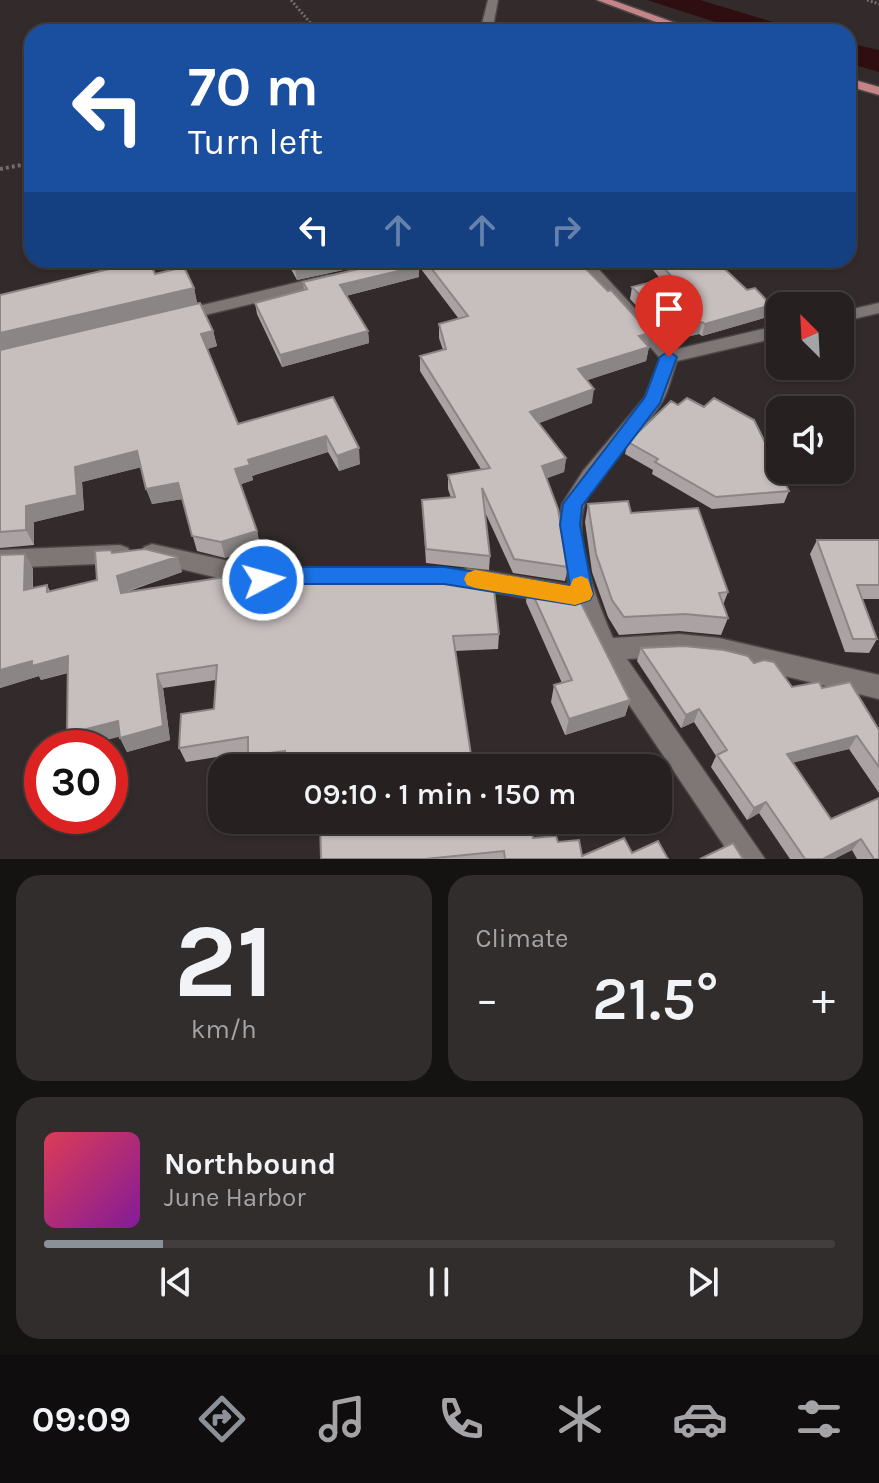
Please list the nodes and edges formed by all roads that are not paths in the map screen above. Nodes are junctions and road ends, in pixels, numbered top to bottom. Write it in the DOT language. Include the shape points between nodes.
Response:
graph roads {
  1 [pos="493,0"];
  2 [pos="602,0"];
  3 [pos="488,24"];
  4 [pos="671,24"];
  5 [pos="856,84"];
  6 [pos="879,91"];
  7 [pos="588,268"];
  8 [pos="352,275"];
  9 [pos="879,308"];
  10 [pos="854,314"];
  11 [pos="153,322"];
  12 [pos="766,334"];
  13 [pos="669,357"];
  14 [pos="0,559"];
  15 [pos="296,576"];
  16 [pos="444,576"];
  17 [pos="582,594"];
  18 [pos="606,649"];
  19 [pos="879,687"];
  20 [pos="750,859"];
  1 -- 3 [label="street"];
  2 -- 4 [label="main road"];
  5 -- 6 [label="main road"];
  7 -- 13 [label="street"];
  8 -- 11 [label="street"];
  9 -- 10 [label="street"];
  12 -- 13 [label="street"];
  13 -- 17 [label="street" via="654,399 573,504 570,525"];
  14 -- 15 [label="street" via="151,552 263,580"];
  16 -- 17 [label="street"];
  17 -- 18 [label="street"];
  18 -- 19 [label="street" via="719,649"];
  18 -- 20 [label="street"];
}
